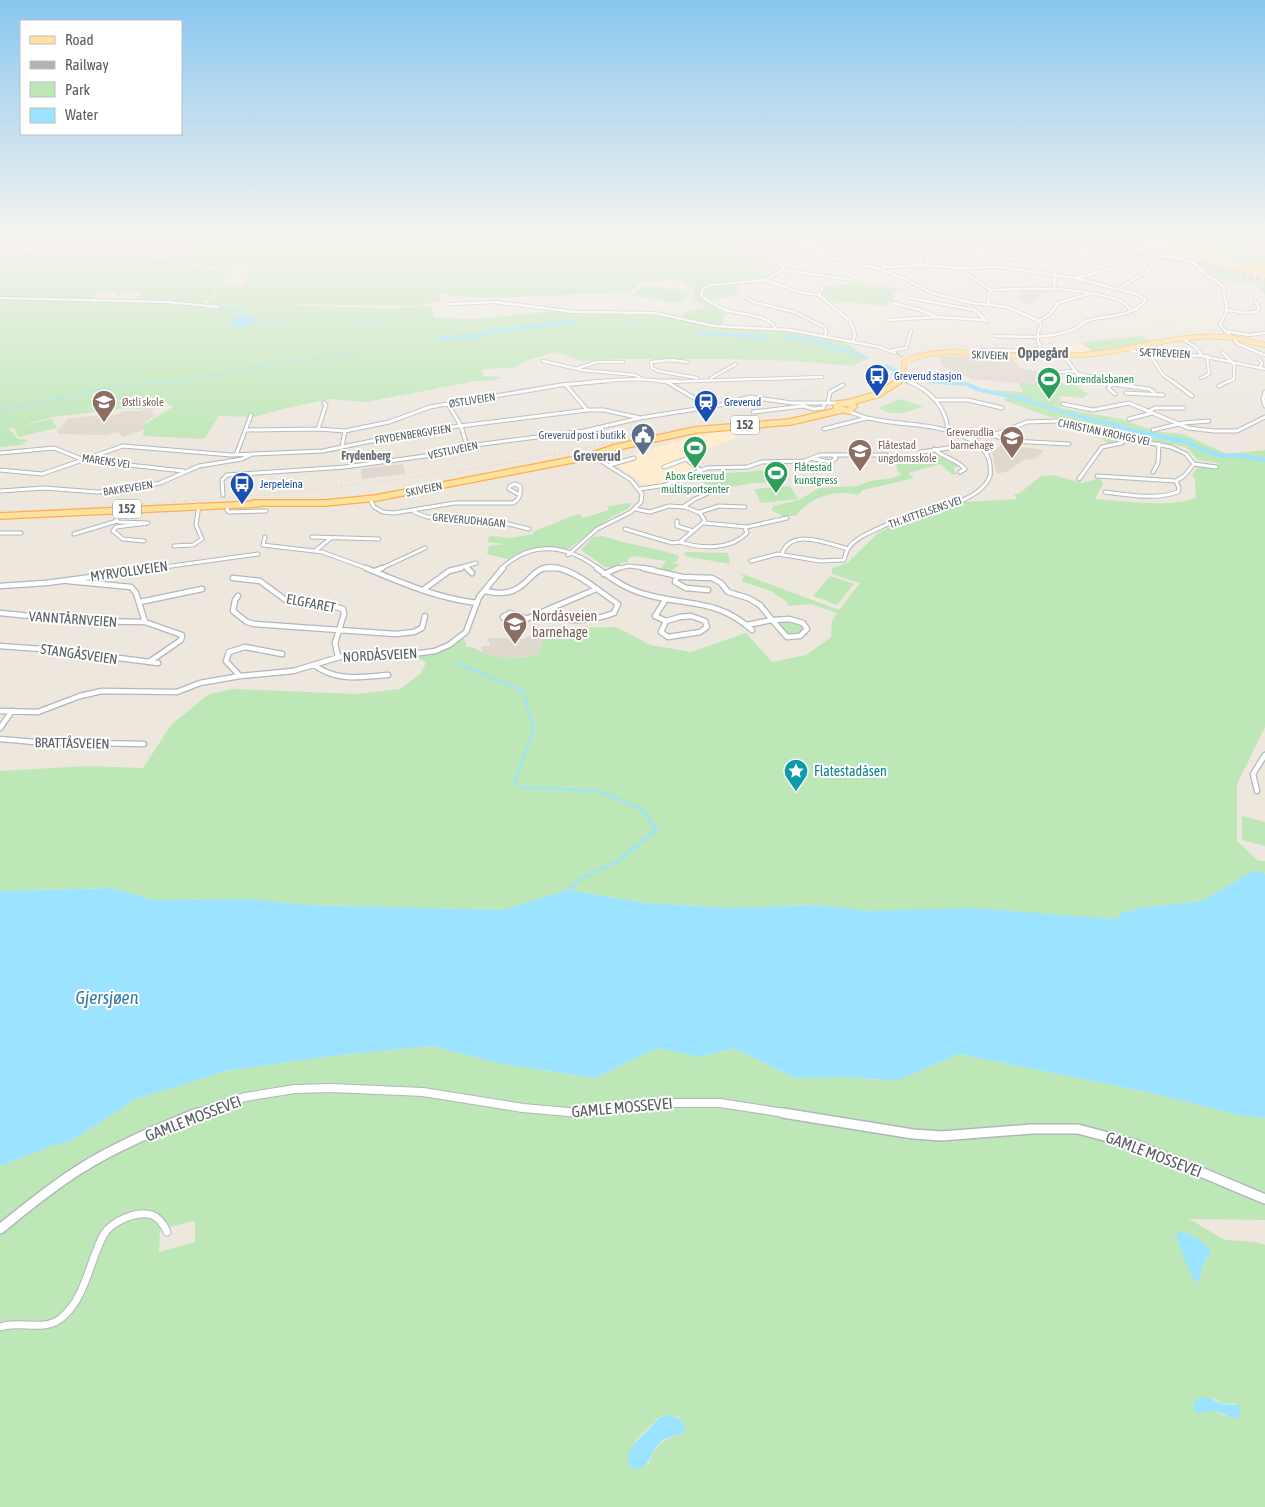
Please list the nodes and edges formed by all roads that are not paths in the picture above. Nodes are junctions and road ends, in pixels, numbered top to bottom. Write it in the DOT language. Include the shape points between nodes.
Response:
graph roads {
  1 [pos="538,307"];
  2 [pos="722,307"];
  3 [pos="773,307"];
  4 [pos="834,307"];
  5 [pos="911,307"];
  6 [pos="960,307"];
  7 [pos="1008,307"];
  8 [pos="1055,307"];
  9 [pos="1127,307"];
  10 [pos="1137,307"];
  11 [pos="1259,307"];
  12 [pos="974,310"];
  13 [pos="1227,310"];
  14 [pos="1130,311"];
  15 [pos="937,317"];
  16 [pos="890,320"];
  17 [pos="983,320"];
  18 [pos="1039,321"];
  19 [pos="987,322"];
  20 [pos="775,328"];
  21 [pos="911,331"];
  22 [pos="1225,331"];
  23 [pos="1265,333"];
  24 [pos="1039,335"];
  25 [pos="995,336"];
  26 [pos="825,337"];
  27 [pos="1200,339"];
  28 [pos="853,342"];
  29 [pos="1265,344"];
  30 [pos="1128,350"];
  31 [pos="889,351"];
  32 [pos="1148,352"];
  33 [pos="1222,352"];
  34 [pos="895,353"];
  35 [pos="977,353"];
  36 [pos="1265,355"];
  37 [pos="1064,356"];
  38 [pos="1202,356"];
  39 [pos="1207,356"];
  40 [pos="1259,359"];
  41 [pos="543,361"];
  42 [pos="1232,361"];
  43 [pos="622,362"];
  44 [pos="688,362"];
  45 [pos="736,364"];
  46 [pos="1260,367"];
  47 [pos="577,369"];
  48 [pos="1265,369"];
  49 [pos="1075,371"];
  50 [pos="1043,373"];
  51 [pos="822,377"];
  52 [pos="902,378"];
  53 [pos="1201,378"];
  54 [pos="642,379"];
  55 [pos="700,379"];
  56 [pos="708,379"];
  57 [pos="1110,380"];
  58 [pos="1134,381"];
  59 [pos="665,382"];
  60 [pos="1112,384"];
  61 [pos="566,385"];
  62 [pos="842,385"];
  63 [pos="1219,386"];
  64 [pos="1126,392"];
  65 [pos="1265,392"];
  66 [pos="1115,394"];
  67 [pos="1154,395"];
  68 [pos="1162,395"];
  69 [pos="1192,396"];
  70 [pos="935,400"];
  71 [pos="324,403"];
  72 [pos="448,404"];
  73 [pos="827,404"];
  74 [pos="1063,404"];
  75 [pos="1265,406"];
  76 [pos="709,407"];
  77 [pos="838,407"];
  78 [pos="850,407"];
  79 [pos="1002,408"];
  80 [pos="1184,408"];
  81 [pos="587,410"];
  82 [pos="753,412"];
  83 [pos="1151,412"];
  84 [pos="251,415"];
  85 [pos="1265,417"];
  86 [pos="640,418"];
  87 [pos="867,418"];
  88 [pos="1129,419"];
  89 [pos="1209,421"];
  90 [pos="1179,424"];
  91 [pos="461,426"];
  92 [pos="318,429"];
  93 [pos="824,429"];
  94 [pos="246,430"];
  95 [pos="948,430"];
  96 [pos="1153,430"];
  97 [pos="345,431"];
  98 [pos="991,435"];
  99 [pos="968,438"];
  100 [pos="1124,438"];
  101 [pos="975,444"];
  102 [pos="1069,444"];
  103 [pos="1160,444"];
  104 [pos="467,446"];
  105 [pos="342,447"];
  106 [pos="934,450"];
  107 [pos="920,452"];
  108 [pos="0,453"];
  109 [pos="251,454"];
  110 [pos="236,455"];
  111 [pos="833,455"];
  112 [pos="886,455"];
  113 [pos="598,456"];
  114 [pos="634,458"];
  115 [pos="814,459"];
  116 [pos="84,460"];
  117 [pos="1194,464"];
  118 [pos="610,465"];
  119 [pos="1216,466"];
  120 [pos="664,467"];
  121 [pos="0,470"];
  122 [pos="700,470"];
  123 [pos="184,472"];
  124 [pos="960,472"];
  125 [pos="1153,472"];
  126 [pos="1097,476"];
  127 [pos="1079,479"];
  128 [pos="1176,481"];
  129 [pos="722,487"];
  130 [pos="640,489"];
  131 [pos="0,491"];
  132 [pos="1105,492"];
  133 [pos="223,495"];
  134 [pos="520,495"];
  135 [pos="370,499"];
  136 [pos="199,505"];
  137 [pos="228,506"];
  138 [pos="683,507"];
  139 [pos="745,507"];
  140 [pos="635,509"];
  141 [pos="266,511"];
  142 [pos="120,512"];
  143 [pos="414,512"];
  144 [pos="700,512"];
  145 [pos="0,516"];
  146 [pos="787,518"];
  147 [pos="117,521"];
  148 [pos="677,521"];
  149 [pos="704,523"];
  150 [pos="524,526"];
  151 [pos="745,528"];
  152 [pos="519,529"];
  153 [pos="529,529"];
  154 [pos="625,529"];
  155 [pos="693,531"];
  156 [pos="0,533"];
  157 [pos="21,533"];
  158 [pos="74,534"];
  159 [pos="265,537"];
  160 [pos="312,537"];
  161 [pos="331,538"];
  162 [pos="372,539"];
  163 [pos="379,539"];
  164 [pos="144,541"];
  165 [pos="680,542"];
  166 [pos="370,544"];
  167 [pos="174,546"];
  168 [pos="425,548"];
  169 [pos="848,549"];
  170 [pos="315,551"];
  171 [pos="416,552"];
  172 [pos="570,553"];
  173 [pos="258,554"];
  174 [pos="782,554"];
  175 [pos="423,555"];
  176 [pos="752,561"];
  177 [pos="476,563"];
  178 [pos="466,566"];
  179 [pos="376,572"];
  180 [pos="472,573"];
  181 [pos="604,574"];
  182 [pos="677,576"];
  183 [pos="233,578"];
  184 [pos="64,581"];
  185 [pos="0,586"];
  186 [pos="202,589"];
  187 [pos="423,590"];
  188 [pos="594,590"];
  189 [pos="708,590"];
  190 [pos="484,591"];
  191 [pos="238,596"];
  192 [pos="227,599"];
  193 [pos="666,599"];
  194 [pos="235,600"];
  195 [pos="140,602"];
  196 [pos="477,603"];
  197 [pos="549,609"];
  198 [pos="0,613"];
  199 [pos="425,616"];
  200 [pos="655,616"];
  201 [pos="525,618"];
  202 [pos="774,619"];
  203 [pos="432,620"];
  204 [pos="649,620"];
  205 [pos="425,621"];
  206 [pos="666,621"];
  207 [pos="145,622"];
  208 [pos="747,625"];
  209 [pos="338,630"];
  210 [pos="752,630"];
  211 [pos="0,646"];
  212 [pos="282,654"];
  213 [pos="338,657"];
  214 [pos="149,662"];
  215 [pos="158,663"];
  216 [pos="314,665"];
  217 [pos="388,675"];
  218 [pos="240,676"];
  219 [pos="0,711"];
  220 [pos="12,711"];
  221 [pos="0,728"];
  222 [pos="0,739"];
  223 [pos="144,744"];
  224 [pos="1265,755"];
  225 [pos="1257,791"];
  226 [pos="1265,1199"];
  227 [pos="0,1229"];
  228 [pos="167,1232"];
  229 [pos="0,1327"];
  1 -- 20 [label="street" via="575,312 649,313 714,326"];
  2 -- 20 [label="street" via="769,320"];
  3 -- 26 [label="street" via="801,315 824,328"];
  4 -- 28 [label="street" via="856,331"];
  5 -- 15 [label="street"];
  6 -- 12 [label="street"];
  7 -- 18 [label="street"];
  8 -- 18 [label="street"];
  9 -- 14 [label="street"];
  10 -- 14 [label="street"];
  11 -- 13 [label="street" via="1256,312 1247,313"];
  12 -- 17 [label="street"];
  13 -- 22 [label="street" via="1220,324"];
  14 -- 24 [label="street" via="1084,321 1072,331"];
  15 -- 16 [label="street"];
  15 -- 17 [label="street"];
  17 -- 19 [label="street"];
  18 -- 24 [label="street"];
  20 -- 26 [label="street"];
  21 -- 31 [label="street" via="906,348"];
  22 -- 23 [label="street" via="1249,335"];
  22 -- 36 [label="street" via="1238,344"];
  24 -- 25 [label="street"];
  24 -- 35 [label="street, bridge" via="1039,349 997,349"];
  26 -- 28 [label="street"];
  27 -- 38 [label="street, SÆTREVEIEN" via="1185,340 1197,347"];
  28 -- 31 [label="street"];
  29 -- 30 [label="main road, SKIVEIEN, bridge" via="1223,337 1182,337"];
  30 -- 32 [label="street, SÆTREVEIEN"];
  30 -- 37 [label="main road, SKIVEIEN"];
  31 -- 34 [label="street"];
  32 -- 38 [label="street, SÆTREVEIEN"];
  32 -- 69 [label="street" via="1163,376"];
  33 -- 42 [label="street, SÆTREVEIEN"];
  35 -- 37 [label="main road, SKIVEIEN"];
  35 -- 52 [label="main road, SKIVEIEN" via="908,359"];
  37 -- 49 [label="street"];
  38 -- 39 [label="street, SÆTREVEIEN"];
  39 -- 42 [label="street, SÆTREVEIEN"];
  39 -- 53 [label="street, SÆTREVEIEN" via="1209,374"];
  40 -- 46 [label="street"];
  41 -- 47 [label="street"];
  42 -- 46 [label="street, SÆTREVEIEN"];
  42 -- 63 [label="street" via="1234,379"];
  43 -- 47 [label="street" via="597,362"];
  44 -- 55 [label="street, ØSTLIVEIEN" via="659,360 651,362 651,365 654,370"];
  45 -- 56 [label="street"];
  46 -- 48 [label="street, SÆTREVEIEN"];
  47 -- 54 [label="street" via="628,374"];
  49 -- 50 [label="street"];
  49 -- 57 [label="street"];
  51 -- 56 [label="street, ØSTLIVEIEN"];
  52 -- 70 [label="street" via="921,386"];
  52 -- 78 [label="main road" via="889,389 859,400"];
  54 -- 59 [label="street, ØSTLIVEIEN"];
  54 -- 61 [label="street, ØSTLIVEIEN"];
  55 -- 56 [label="street, ØSTLIVEIEN"];
  55 -- 59 [label="street, ØSTLIVEIEN"];
  57 -- 58 [label="street"];
  57 -- 60 [label="street"];
  59 -- 76 [label="street"];
  60 -- 66 [label="street" via="1108,388"];
  60 -- 67 [label="street" via="1149,389"];
  61 -- 72 [label="street, ØSTLIVEIEN"];
  61 -- 81 [label="street"];
  62 -- 73 [label="street" via="830,392"];
  64 -- 67 [label="street"];
  65 -- 75 [label="street"];
  67 -- 68 [label="street"];
  70 -- 79 [label="street" via="968,400"];
  70 -- 95 [label="street" via="946,419"];
  71 -- 92 [label="street" via="326,406"];
  72 -- 91 [label="street"];
  72 -- 97 [label="street, ØSTLIVEIEN"];
  73 -- 76 [label="street, FRYDENBERGVEIEN" via="788,403 754,397"];
  73 -- 77 [label="street, FRYDENBERGVEIEN"];
  73 -- 82 [label="street" via="818,410 803,406"];
  74 -- 83 [label="street" via="1098,410 1127,403"];
  76 -- 86 [label="street, FRYDENBERGVEIEN"];
  77 -- 78 [label="main road, 152"];
  77 -- 113 [label="main road, SKIVEIEN / 152" via="825,414 790,422 694,430 618,447"];
  78 -- 87 [label="street, TH. KITTELSENS VEI"];
  80 -- 83 [label="street" via="1155,408"];
  81 -- 86 [label="street, FRYDENBERGVEIEN" via="604,410"];
  81 -- 91 [label="street, FRYDENBERGVEIEN"];
  83 -- 88 [label="street"];
  83 -- 90 [label="street"];
  84 -- 94 [label="street"];
  85 -- 90 [label="street" via="1233,432 1199,430"];
  86 -- 104 [label="street, VESTLIVEIEN" via="584,431"];
  87 -- 93 [label="street"];
  87 -- 95 [label="street, TH. KITTELSENS VEI"];
  89 -- 90 [label="street"];
  90 -- 96 [label="street"];
  91 -- 104 [label="street"];
  91 -- 105 [label="street, FRYDENBERGVEIEN"];
  92 -- 94 [label="street, ØSTLIVEIEN"];
  92 -- 97 [label="street, ØSTLIVEIEN"];
  94 -- 110 [label="street"];
  95 -- 99 [label="street, TH. KITTELSENS VEI"];
  97 -- 105 [label="street"];
  98 -- 99 [label="street, CHRISTIAN KROHGS VEI"];
  98 -- 100 [label="street, CHRISTIAN KROHGS VEI" via="1022,424 1050,421 1070,423"];
  98 -- 102 [label="street, CHRISTIAN KROHGS VEI" via="1011,441"];
  99 -- 101 [label="street, TH. KITTELSENS VEI"];
  100 -- 103 [label="street, CHRISTIAN KROHGS VEI"];
  100 -- 127 [label="street" via="1122,443 1102,447"];
  101 -- 106 [label="street"];
  101 -- 169 [label="street, TH. KITTELSENS VEI" via="991,464 991,475 986,485 960,501 895,521"];
  103 -- 117 [label="street, CHRISTIAN KROHGS VEI" via="1186,454"];
  103 -- 125 [label="street, CHRISTIAN KROHGS VEI" via="1158,466"];
  104 -- 133 [label="street, VESTLIVEIEN" via="454,452 345,468 227,475 222,480"];
  105 -- 109 [label="street, FRYDENBERGVEIEN"];
  106 -- 107 [label="street"];
  106 -- 124 [label="street" via="962,465 964,470"];
  108 -- 116 [label="street, MARENS VEI" via="54,448"];
  109 -- 110 [label="street, FRYDENBERGVEIEN"];
  109 -- 123 [label="street, BAKKEVEIEN"];
  110 -- 116 [label="street, FRYDENBERGVEIEN" via="123,446"];
  111 -- 112 [label="street"];
  111 -- 115 [label="street" via="825,454"];
  111 -- 115 [label="street" via="836,458 830,462"];
  113 -- 118 [label="street"];
  113 -- 135 [label="main road, SKIVEIEN / 152"];
  114 -- 118 [label="street"];
  115 -- 122 [label="street"];
  116 -- 121 [label="street, FRYDENBERGVEIEN" via="42,474"];
  116 -- 123 [label="street, MARENS VEI"];
  117 -- 119 [label="street"];
  117 -- 128 [label="street"];
  118 -- 130 [label="street"];
  120 -- 122 [label="street" via="686,459"];
  122 -- 130 [label="street" via="666,485"];
  123 -- 131 [label="street, BAKKEVEIEN" via="156,484 122,491 44,488"];
  126 -- 128 [label="street"];
  128 -- 132 [label="street" via="1178,492 1172,494 1136,496"];
  129 -- 138 [label="street"];
  130 -- 140 [label="street" via="642,498"];
  134 -- 143 [label="street, GREVERUDHAGAN" via="510,503 446,504"];
  135 -- 136 [label="main road, SKIVEIEN / 152"];
  135 -- 143 [label="street, GREVERUDHAGAN" via="373,506 382,510"];
  136 -- 145 [label="main road, SKIVEIEN / 152"];
  136 -- 167 [label="street" via="196,525 202,539 193,545"];
  137 -- 141 [label="street" via="229,512"];
  138 -- 140 [label="street" via="670,506 648,512"];
  138 -- 144 [label="street"];
  139 -- 144 [label="street" via="719,506"];
  140 -- 172 [label="street" via="590,534"];
  142 -- 147 [label="street"];
  143 -- 150 [label="street, GREVERUDHAGAN" via="441,518"];
  144 -- 149 [label="street" via="705,516"];
  146 -- 151 [label="street" via="778,516 766,524"];
  147 -- 158 [label="street"];
  147 -- 164 [label="street" via="147,522 119,526 113,531 122,539"];
  148 -- 155 [label="street" via="677,526"];
  149 -- 151 [label="street"];
  149 -- 155 [label="street"];
  150 -- 152 [label="street, GREVERUDHAGAN"];
  150 -- 153 [label="street, GREVERUDHAGAN"];
  151 -- 165 [label="street" via="746,536 727,545 691,546"];
  154 -- 165 [label="street" via="666,543"];
  155 -- 165 [label="street"];
  156 -- 157 [label="street"];
  159 -- 170 [label="street" via="263,545"];
  160 -- 161 [label="street"];
  161 -- 162 [label="street"];
  161 -- 170 [label="street"];
  162 -- 163 [label="street"];
  162 -- 166 [label="street"];
  168 -- 171 [label="street"];
  169 -- 174 [label="street" via="804,538 783,550"];
  169 -- 174 [label="street" via="845,561 816,561"];
  170 -- 179 [label="street"];
  171 -- 175 [label="street"];
  171 -- 179 [label="street"];
  172 -- 181 [label="street, NORDÅSVEIEN"];
  172 -- 190 [label="street, NORDÅSVEIEN" via="528,551 516,556"];
  173 -- 184 [label="street, MYRVOLLVEIEN"];
  174 -- 176 [label="street"];
  177 -- 178 [label="street"];
  178 -- 180 [label="street"];
  178 -- 187 [label="street" via="441,574"];
  179 -- 187 [label="street"];
  181 -- 182 [label="street" via="629,566"];
  181 -- 193 [label="street" via="630,590"];
  182 -- 189 [label="street" via="675,582 678,586 694,591"];
  182 -- 202 [label="street" via="712,578 728,592 748,598"];
  183 -- 209 [label="street, ELGFARET" via="260,581 287,600 339,607 344,614"];
  184 -- 185 [label="street, MYRVOLLVEIEN"];
  184 -- 195 [label="street" via="130,587"];
  186 -- 195 [label="street"];
  187 -- 196 [label="street"];
  188 -- 190 [label="street" via="565,570 551,568 534,572 513,591"];
  188 -- 197 [label="street"];
  188 -- 197 [label="street" via="616,603 618,607 614,613 603,617 563,619"];
  190 -- 196 [label="street, NORDÅSVEIEN"];
  191 -- 194 [label="street"];
  192 -- 194 [label="street"];
  193 -- 200 [label="street"];
  193 -- 208 [label="street" via="720,608"];
  194 -- 209 [label="street, ELGFARET" via="233,611 254,624"];
  195 -- 207 [label="street"];
  196 -- 213 [label="street, NORDÅSVEIEN" via="471,625 465,633 441,648 406,656"];
  197 -- 201 [label="street"];
  198 -- 207 [label="street, VANNTÅRNVEIEN" via="82,621"];
  199 -- 205 [label="street"];
  200 -- 204 [label="street"];
  200 -- 206 [label="street"];
  201 -- 201 [label="street" via="510,624 503,617 510,613"];
  202 -- 202 [label="street" via="796,621 805,624 807,629 800,636 787,637"];
  202 -- 208 [label="street"];
  203 -- 205 [label="street"];
  205 -- 209 [label="street, ELGFARET" via="422,628 414,632 396,634"];
  206 -- 206 [label="street" via="679,616 693,617 705,622 706,627 700,632 668,637 661,632"];
  207 -- 214 [label="street, VANNTÅRNVEIEN" via="182,635 181,640"];
  208 -- 210 [label="street"];
  209 -- 213 [label="street, ELGFARET" via="335,643"];
  211 -- 214 [label="street, STANGÅSVEIEN"];
  212 -- 218 [label="street" via="249,647 232,650 226,661"];
  213 -- 216 [label="street, NORDÅSVEIEN"];
  214 -- 215 [label="street, STANGÅSVEIEN"];
  216 -- 217 [label="street, NORDÅSVEIEN" via="324,674 337,677"];
  216 -- 218 [label="street, NORDÅSVEIEN" via="284,672"];
  218 -- 220 [label="street, NORDÅSVEIEN" via="200,683 182,692 102,691 34,713"];
  219 -- 220 [label="street, NORDÅSVEIEN"];
  220 -- 221 [label="street"];
  222 -- 223 [label="street, BRATTÅSVEIEN"];
  224 -- 225 [label="street" via="1253,774"];
  226 -- 227 [label="main road, GAMLE MOSSEVEI" via="1134,1144 1078,1129 1055,1127 942,1136 720,1103 672,1103 552,1112 423,1092 331,1088 295,1089 245,1097 158,1129 81,1168"];
  228 -- 229 [label="street" via="158,1218 149,1215 124,1219 111,1226 105,1232 78,1294 62,1318 36,1326 8,1324"];
}
